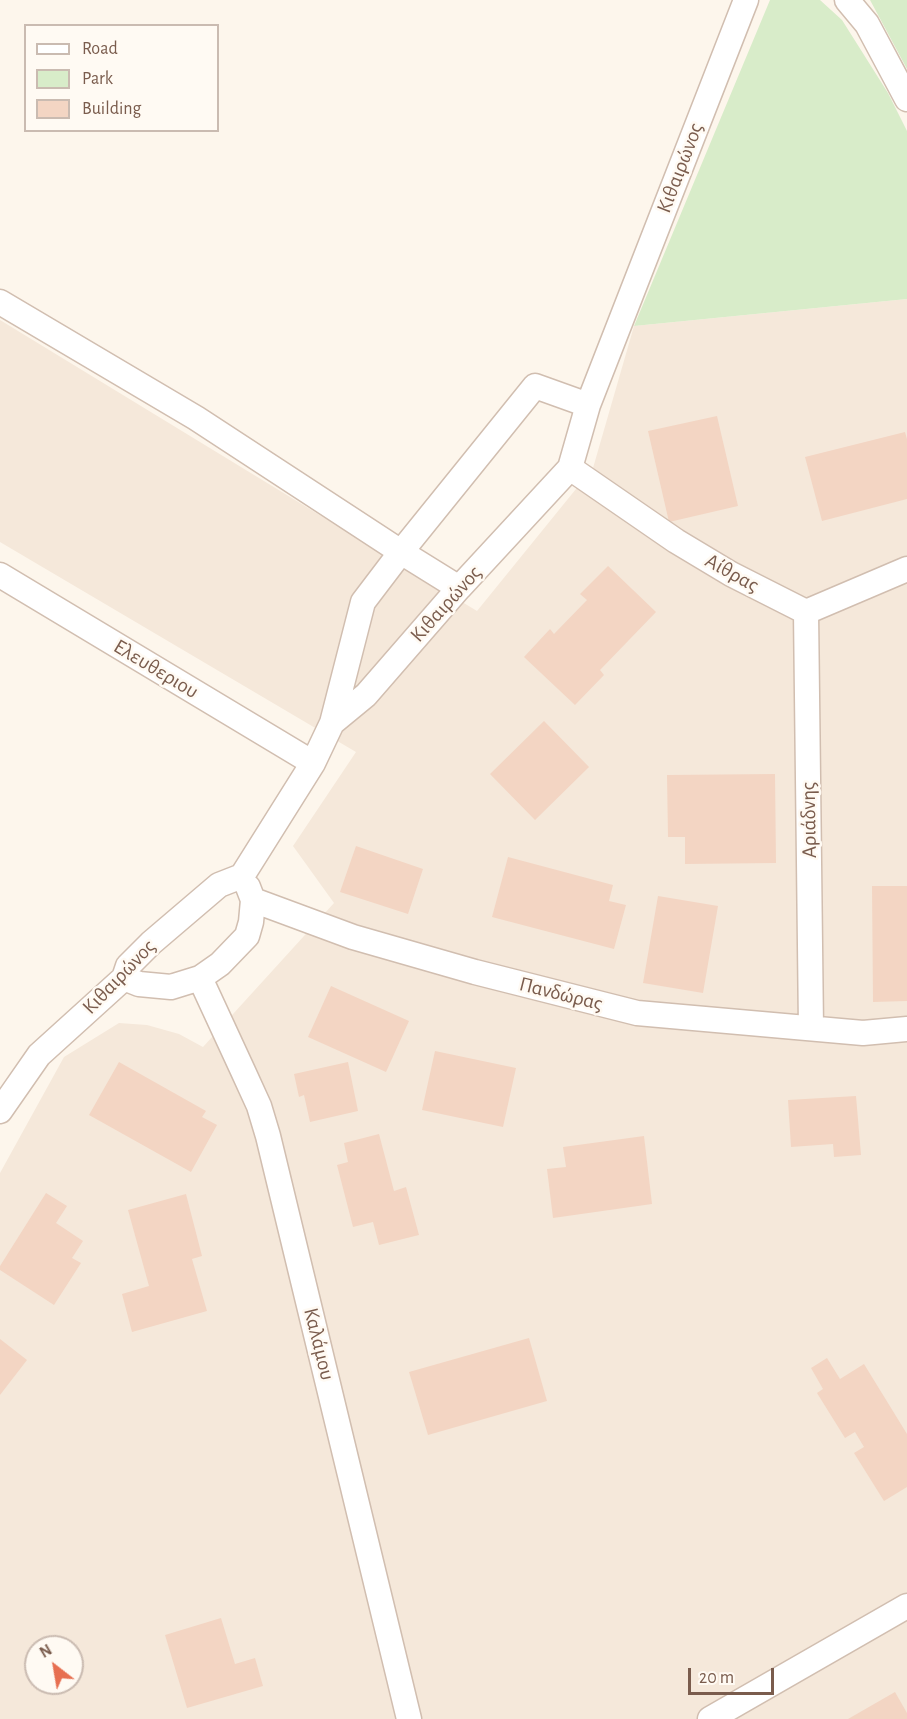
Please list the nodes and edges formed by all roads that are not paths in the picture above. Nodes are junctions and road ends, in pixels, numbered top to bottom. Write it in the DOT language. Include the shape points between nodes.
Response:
graph roads {
  1 [pos="746,0"];
  2 [pos="847,0"];
  3 [pos="907,99"];
  4 [pos="0,302"];
  5 [pos="588,405"];
  6 [pos="570,468"];
  7 [pos="401,552"];
  8 [pos="907,569"];
  9 [pos="0,575"];
  10 [pos="459,588"];
  11 [pos="806,612"];
  12 [pos="332,723"];
  13 [pos="313,763"];
  14 [pos="242,876"];
  15 [pos="253,900"];
  16 [pos="124,978"];
  17 [pos="200,978"];
  18 [pos="811,1028"];
  19 [pos="907,1029"];
  20 [pos="0,1111"];
  21 [pos="907,1606"];
  22 [pos="410,1719"];
  23 [pos="710,1719"];
  1 -- 5 [label="street, Κιθαιρώνος"];
  2 -- 3 [label="street" via="867,24"];
  4 -- 7 [label="street" via="196,418"];
  5 -- 6 [label="street, Κιθαιρώνος"];
  5 -- 7 [label="street" via="535,386"];
  6 -- 10 [label="street, Κιθαιρώνος"];
  6 -- 11 [label="street, Αίθρας" via="676,541"];
  7 -- 10 [label="street"];
  7 -- 12 [label="street" via="363,602"];
  8 -- 11 [label="street"];
  9 -- 13 [label="street, Ελευθεριου"];
  10 -- 12 [label="street, Κιθαιρώνος" via="366,695"];
  11 -- 18 [label="street, Αριάδνης"];
  12 -- 13 [label="street, Κιθαιρώνος"];
  13 -- 14 [label="street, Κιθαιρώνος"];
  14 -- 15 [label="street"];
  14 -- 16 [label="street, Κιθαιρώνος" via="219,885 200,901 128,966"];
  15 -- 17 [label="street" via="247,936"];
  15 -- 18 [label="street, Πανδώρας" via="364,940 637,1013"];
  16 -- 17 [label="street" via="139,984 171,987"];
  16 -- 20 [label="street, Κιθαιρώνος" via="39,1055"];
  17 -- 22 [label="street, Καλάμου" via="259,1106 268,1136"];
  18 -- 19 [label="street, Πανδώρας" via="863,1033"];
  21 -- 23 [label="street"];
}
